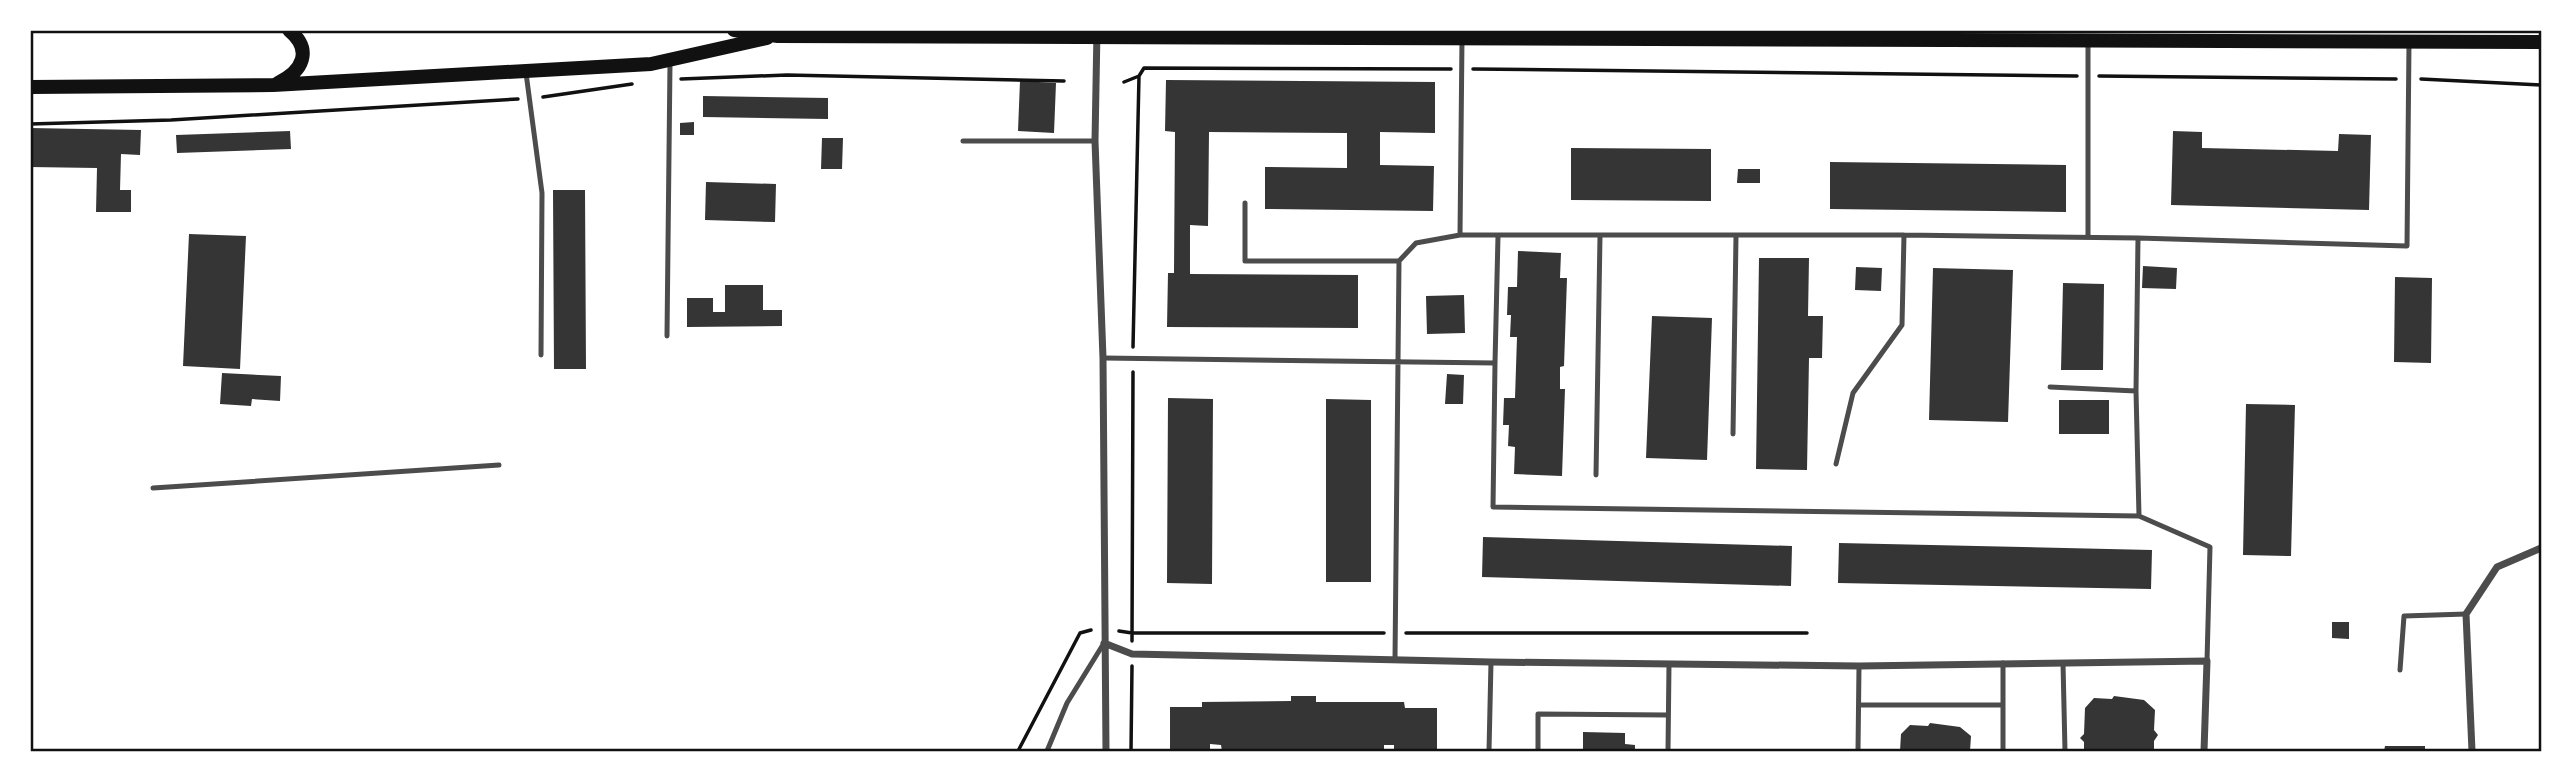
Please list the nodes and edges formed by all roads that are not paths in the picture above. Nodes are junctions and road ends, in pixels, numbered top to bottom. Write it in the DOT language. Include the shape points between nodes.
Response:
graph roads {
  1 [pos="289,30"];
  2 [pos="734,30"];
  3 [pos="1097,33"];
  4 [pos="2065,34"];
  5 [pos="778,36"];
  6 [pos="2441,36"];
  7 [pos="1462,39"];
  8 [pos="2088,39"];
  9 [pos="2409,41"];
  10 [pos="2541,42"];
  11 [pos="670,60"];
  12 [pos="526,70"];
  13 [pos="274,85"];
  14 [pos="30,87"];
  15 [pos="1095,141"];
  16 [pos="963,142"];
  17 [pos="1245,203"];
  18 [pos="1460,235"];
  19 [pos="1904,235"];
  20 [pos="1498,236"];
  21 [pos="1600,236"];
  22 [pos="1735,236"];
  23 [pos="2088,237"];
  24 [pos="2138,238"];
  25 [pos="1399,261"];
  26 [pos="667,336"];
  27 [pos="541,355"];
  28 [pos="1103,358"];
  29 [pos="1397,362"];
  30 [pos="1495,363"];
  31 [pos="2050,387"];
  32 [pos="2136,391"];
  33 [pos="1733,434"];
  34 [pos="1836,464"];
  35 [pos="499,465"];
  36 [pos="1596,475"];
  37 [pos="153,488"];
  38 [pos="2140,516"];
  39 [pos="2541,548"];
  40 [pos="2466,614"];
  41 [pos="1104,643"];
  42 [pos="1395,659"];
  43 [pos="2207,661"];
  44 [pos="1491,662"];
  45 [pos="2003,663"];
  46 [pos="2063,663"];
  47 [pos="1669,664"];
  48 [pos="1859,666"];
  49 [pos="2400,670"];
  50 [pos="1858,705"];
  51 [pos="2003,705"];
  52 [pos="1668,715"];
  53 [pos="1047,751"];
  54 [pos="1106,751"];
  55 [pos="1489,751"];
  56 [pos="1538,751"];
  57 [pos="1668,751"];
  58 [pos="1858,751"];
  59 [pos="2003,751"];
  60 [pos="2065,751"];
  61 [pos="2204,751"];
  62 [pos="2472,751"];
  1 -- 13 [label="main road" via="301,44 301,63"];
  2 -- 5 [label="main road"];
  3 -- 5 [label="main road"];
  3 -- 7 [label="main road"];
  3 -- 15 [label="street"];
  4 -- 7 [label="main road"];
  4 -- 8 [label="main road"];
  5 -- 11 [label="main road"];
  6 -- 9 [label="main road"];
  6 -- 10 [label="main road"];
  7 -- 18 [label="lane"];
  8 -- 9 [label="main road"];
  8 -- 23 [label="lane"];
  9 -- 24 [label="lane" via="2407,246"];
  11 -- 12 [label="main road"];
  11 -- 26 [label="lane"];
  12 -- 13 [label="main road"];
  12 -- 27 [label="lane" via="542,193"];
  13 -- 14 [label="main road"];
  15 -- 16 [label="lane"];
  15 -- 28 [label="street"];
  17 -- 25 [label="lane" via="1245,261"];
  18 -- 20 [label="lane"];
  18 -- 25 [label="lane" via="1416,243"];
  19 -- 22 [label="lane"];
  19 -- 23 [label="lane"];
  19 -- 34 [label="lane" via="1902,325 1853,393"];
  20 -- 21 [label="lane"];
  20 -- 30 [label="lane"];
  21 -- 22 [label="lane"];
  21 -- 36 [label="lane"];
  22 -- 33 [label="lane"];
  23 -- 24 [label="lane"];
  24 -- 32 [label="lane"];
  25 -- 29 [label="lane"];
  28 -- 29 [label="lane"];
  28 -- 41 [label="street"];
  29 -- 30 [label="lane"];
  29 -- 42 [label="lane"];
  30 -- 38 [label="lane" via="1493,507"];
  31 -- 32 [label="lane"];
  32 -- 38 [label="lane"];
  35 -- 37 [label="lane"];
  38 -- 43 [label="lane" via="2210,547"];
  39 -- 40 [label="street" via="2497,567"];
  40 -- 49 [label="lane" via="2404,616"];
  40 -- 62 [label="street"];
  41 -- 42 [label="street" via="1132,654"];
  41 -- 53 [label="lane" via="1067,703"];
  41 -- 54 [label="street"];
  42 -- 44 [label="street"];
  43 -- 46 [label="street"];
  43 -- 61 [label="street"];
  44 -- 47 [label="street"];
  44 -- 55 [label="lane"];
  45 -- 46 [label="street"];
  45 -- 48 [label="street"];
  45 -- 51 [label="lane"];
  46 -- 60 [label="lane"];
  47 -- 48 [label="street"];
  47 -- 52 [label="lane"];
  48 -- 50 [label="lane"];
  50 -- 51 [label="lane"];
  50 -- 58 [label="lane"];
  51 -- 59 [label="lane"];
  52 -- 56 [label="lane" via="1538,714"];
  52 -- 57 [label="lane"];
}
